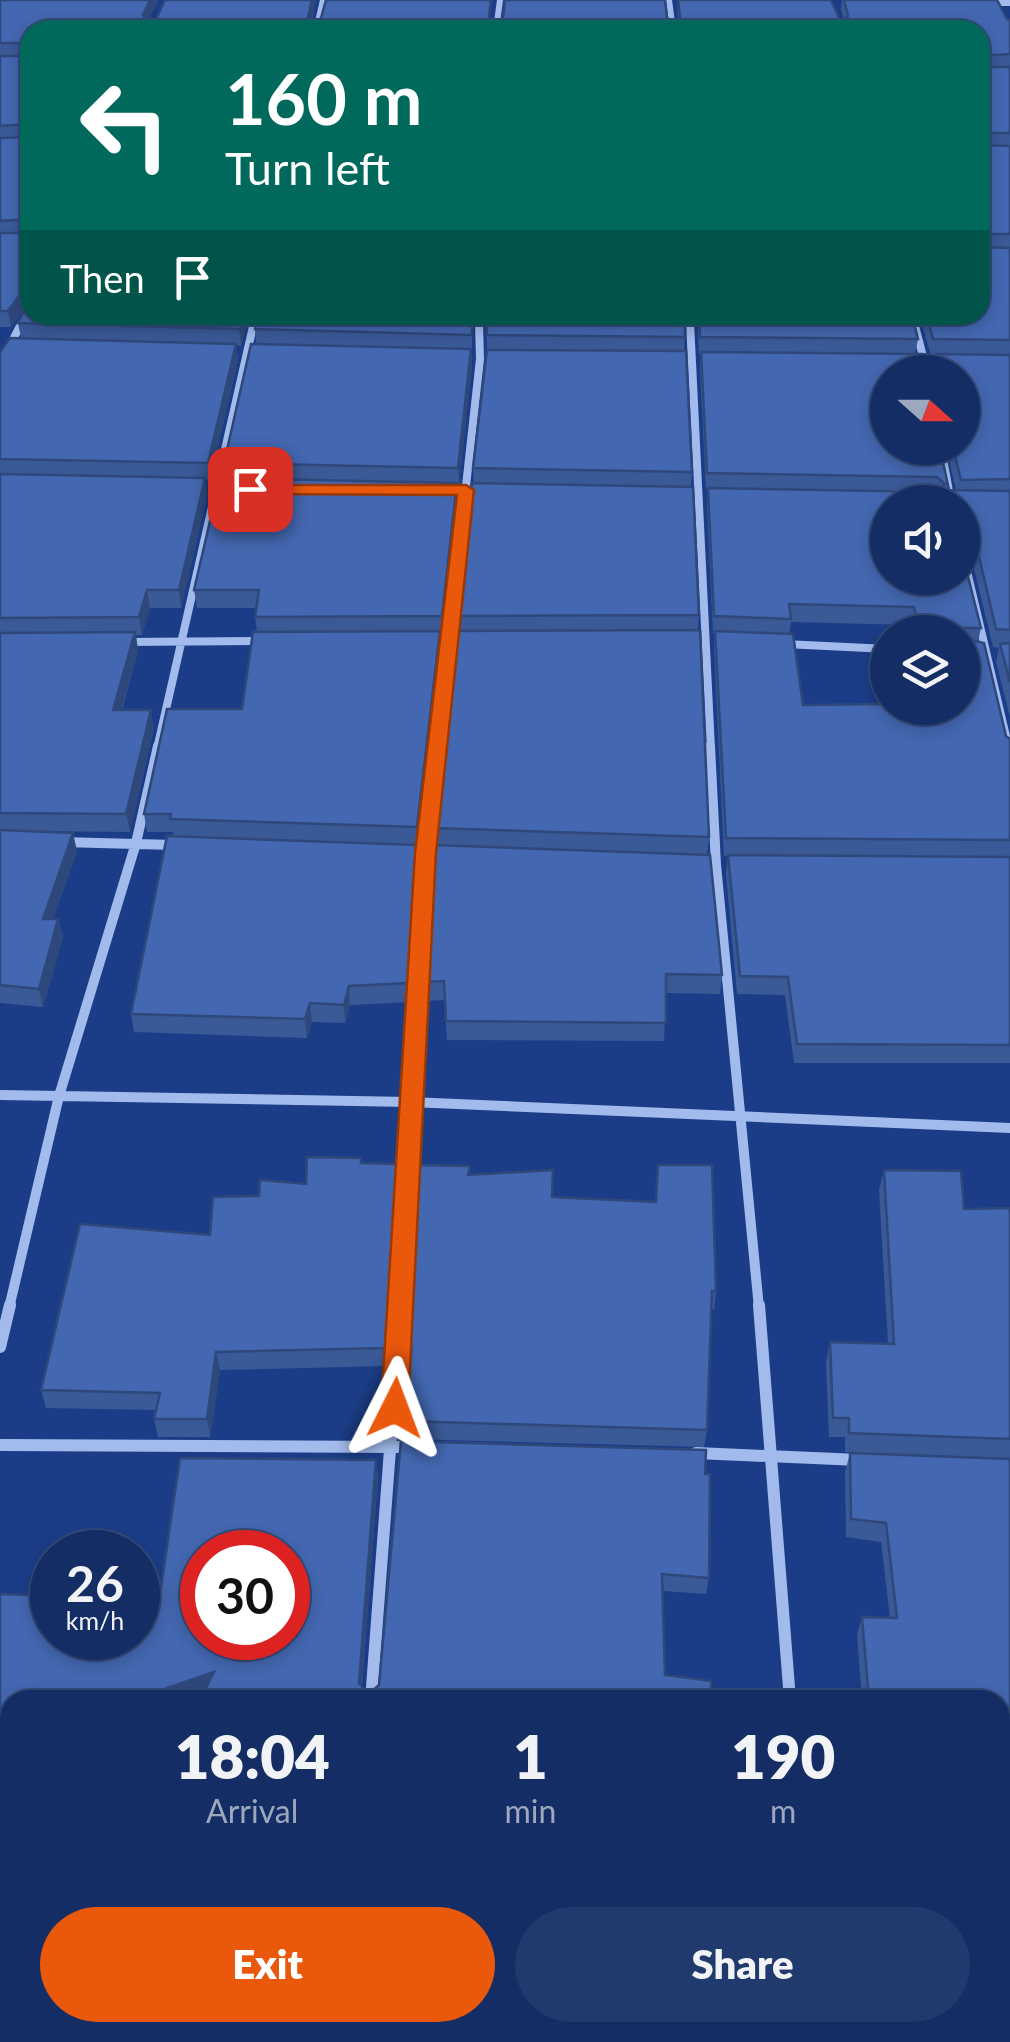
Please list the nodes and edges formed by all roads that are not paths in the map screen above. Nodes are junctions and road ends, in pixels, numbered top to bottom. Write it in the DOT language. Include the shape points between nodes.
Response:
graph roads {
  1 [pos="652,2"];
  2 [pos="669,2"];
  3 [pos="996,2"];
  4 [pos="688,3"];
  5 [pos="979,3"];
  6 [pos="1010,3"];
  7 [pos="1004,17"];
  8 [pos="20,322"];
  9 [pos="254,325"];
  10 [pos="479,325"];
  11 [pos="691,325"];
  12 [pos="915,325"];
  13 [pos="4,347"];
  14 [pos="26,348"];
  15 [pos="230,352"];
  16 [pos="248,352"];
  17 [pos="268,353"];
  18 [pos="924,355"];
  19 [pos="461,358"];
  20 [pos="480,359"];
  21 [pos="500,359"];
  22 [pos="674,360"];
  23 [pos="693,360"];
  24 [pos="712,360"];
  25 [pos="0,365"];
  26 [pos="195,488"];
  27 [pos="214,488"];
  28 [pos="234,488"];
  29 [pos="447,490"];
  30 [pos="466,490"];
  31 [pos="486,490"];
  32 [pos="680,493"];
  33 [pos="700,494"];
  34 [pos="719,494"];
  35 [pos="976,595"];
  36 [pos="428,640"];
  37 [pos="447,640"];
  38 [pos="467,640"];
  39 [pos="183,641"];
  40 [pos="277,641"];
  41 [pos="685,641"];
  42 [pos="705,641"];
  43 [pos="110,642"];
  44 [pos="723,642"];
  45 [pos="778,644"];
  46 [pos="870,648"];
  47 [pos="980,653"];
  48 [pos="994,654"];
  49 [pos="1010,752"];
  50 [pos="39,841"];
  51 [pos="136,844"];
  52 [pos="194,845"];
  53 [pos="406,852"];
  54 [pos="426,853"];
  55 [pos="445,854"];
  56 [pos="696,864"];
  57 [pos="716,865"];
  58 [pos="736,865"];
  59 [pos="0,1095"];
  60 [pos="60,1096"];
  61 [pos="410,1102"];
  62 [pos="742,1117"];
  63 [pos="1010,1128"];
  64 [pos="0,1347"];
  65 [pos="0,1445"];
  66 [pos="393,1446"];
  67 [pos="412,1447"];
  68 [pos="678,1453"];
  69 [pos="773,1455"];
  70 [pos="872,1460"];
  71 [pos="373,1690"];
  72 [pos="789,1690"];
  1 -- 2 [label="street"];
  2 -- 4 [label="street"];
  3 -- 5 [label="street"];
  3 -- 6 [label="street"];
  3 -- 7 [label="street"];
  8 -- 13 [label="street"];
  9 -- 16 [label="street"];
  10 -- 20 [label="street"];
  11 -- 23 [label="street"];
  12 -- 18 [label="street"];
  13 -- 14 [label="street"];
  13 -- 25 [label="street"];
  15 -- 16 [label="street"];
  16 -- 17 [label="street"];
  16 -- 27 [label="street"];
  19 -- 20 [label="street"];
  20 -- 21 [label="street"];
  20 -- 30 [label="street"];
  22 -- 23 [label="street"];
  23 -- 24 [label="street"];
  23 -- 33 [label="street"];
  26 -- 27 [label="street"];
  27 -- 28 [label="street"];
  27 -- 39 [label="street"];
  29 -- 30 [label="street"];
  30 -- 31 [label="street"];
  30 -- 37 [label="street"];
  32 -- 33 [label="street"];
  33 -- 34 [label="street"];
  33 -- 42 [label="street"];
  35 -- 48 [label="street"];
  36 -- 37 [label="street"];
  37 -- 38 [label="street"];
  37 -- 54 [label="street"];
  39 -- 40 [label="street"];
  39 -- 43 [label="street"];
  39 -- 51 [label="street"];
  41 -- 42 [label="street"];
  42 -- 44 [label="street"];
  42 -- 57 [label="street"];
  45 -- 46 [label="street"];
  47 -- 48 [label="street"];
  48 -- 49 [label="street"];
  50 -- 51 [label="street"];
  51 -- 52 [label="street"];
  51 -- 60 [label="street"];
  53 -- 54 [label="street"];
  54 -- 55 [label="street"];
  54 -- 61 [label="street"];
  56 -- 57 [label="street"];
  57 -- 58 [label="street"];
  57 -- 62 [label="street"];
  59 -- 60 [label="street"];
  60 -- 61 [label="street"];
  60 -- 64 [label="street"];
  61 -- 62 [label="street"];
  61 -- 66 [label="street"];
  62 -- 63 [label="street"];
  62 -- 69 [label="street"];
  65 -- 66 [label="street"];
  66 -- 67 [label="street"];
  66 -- 71 [label="street"];
  68 -- 69 [label="street"];
  69 -- 70 [label="street"];
  69 -- 72 [label="street"];
}
